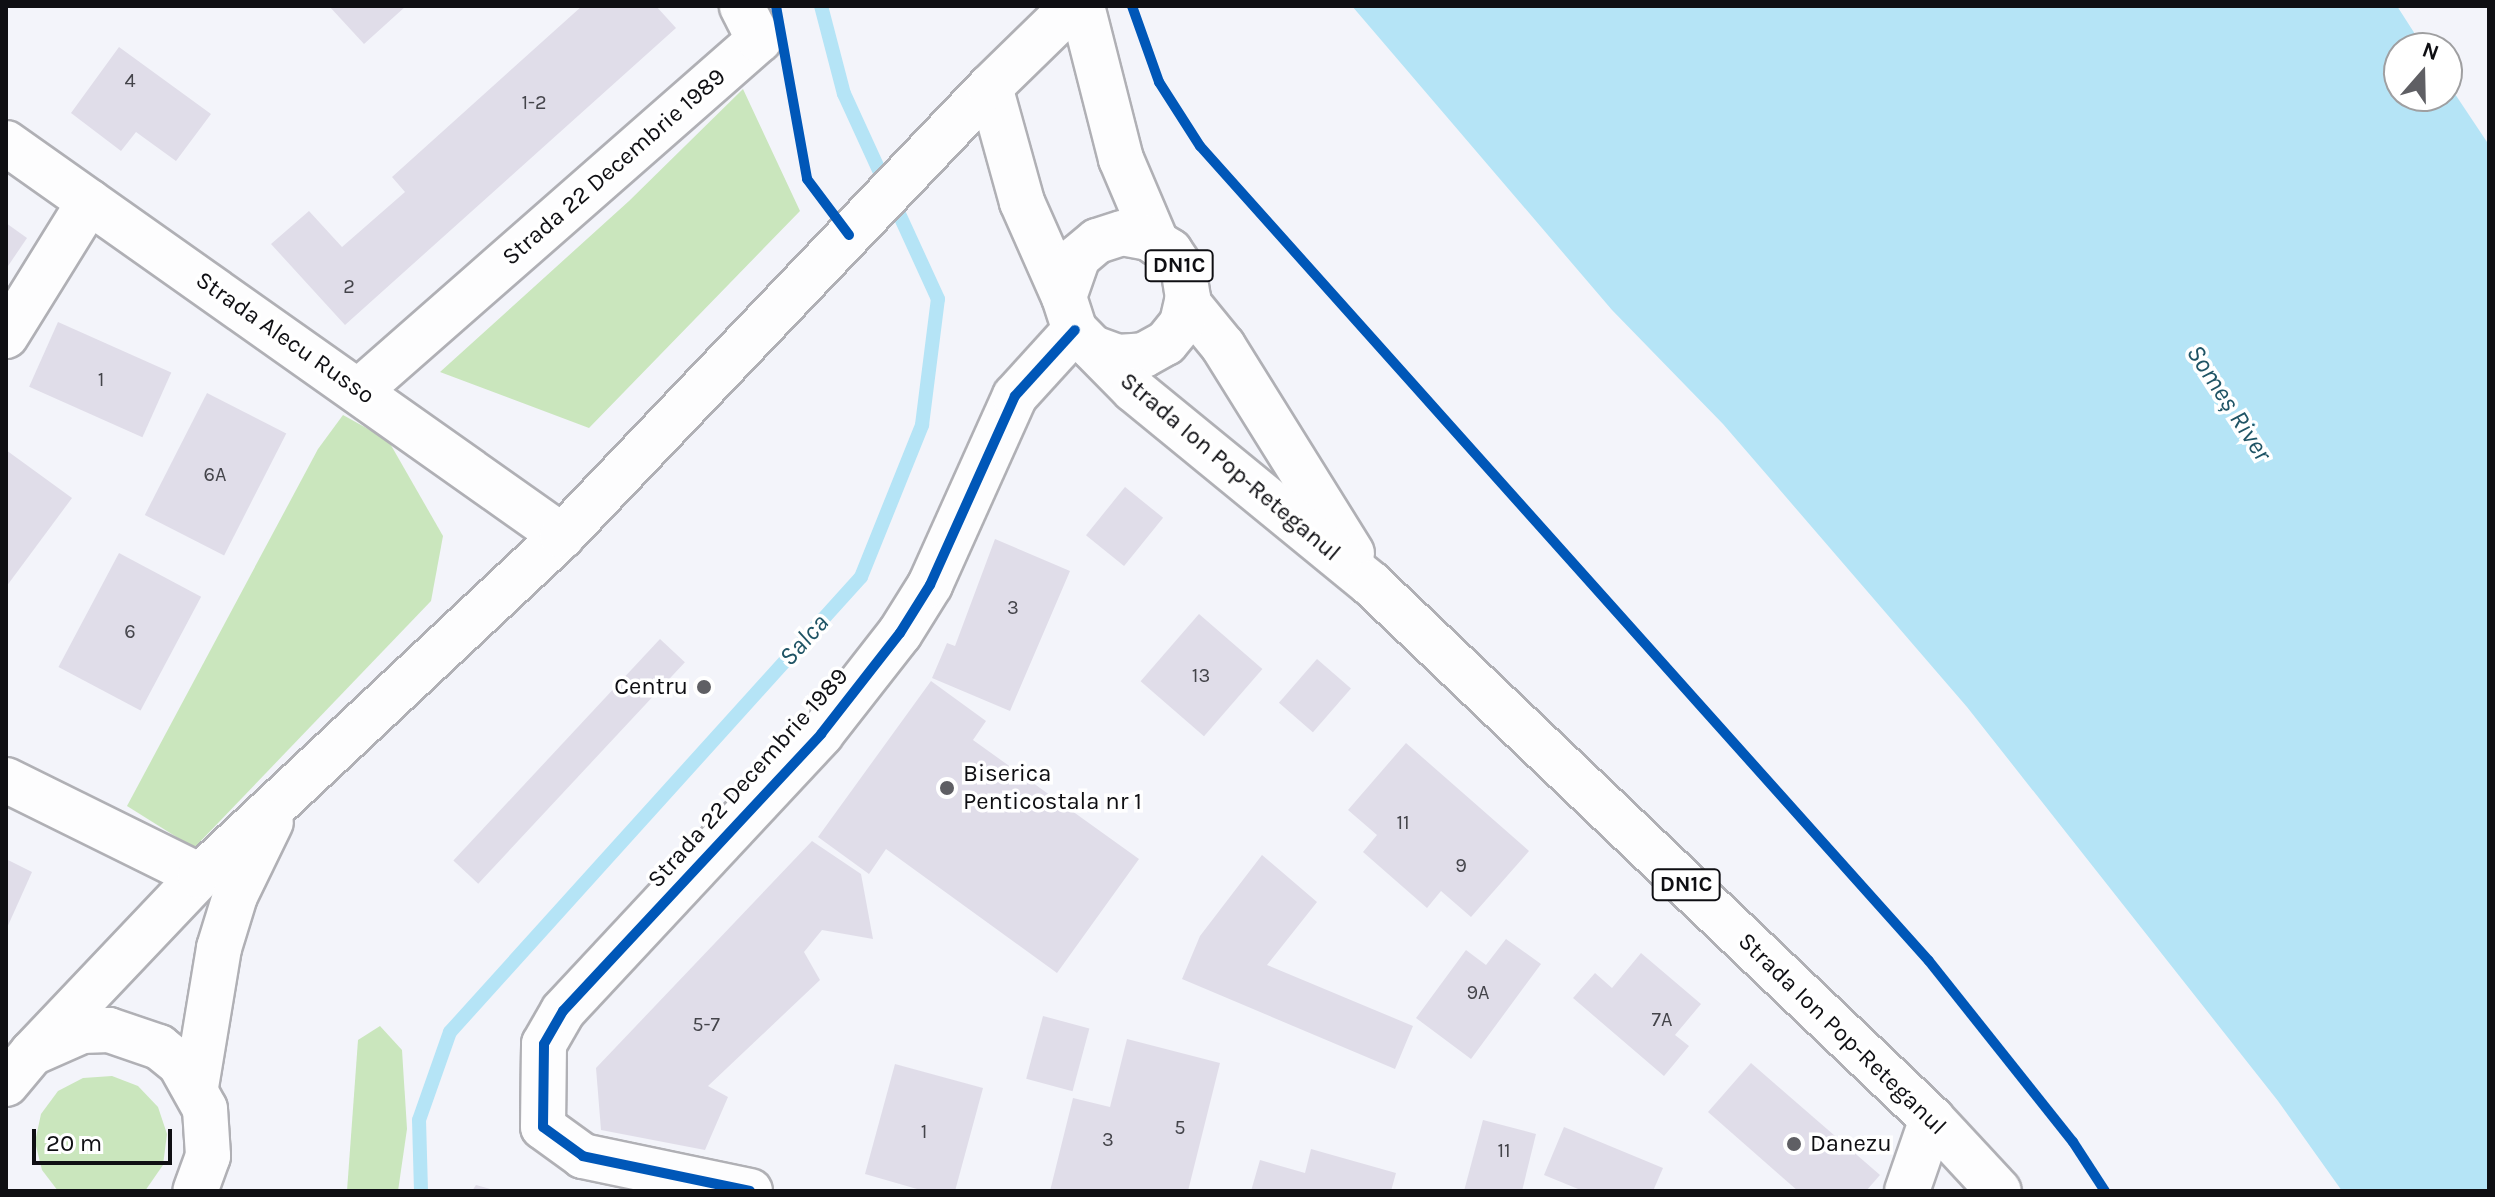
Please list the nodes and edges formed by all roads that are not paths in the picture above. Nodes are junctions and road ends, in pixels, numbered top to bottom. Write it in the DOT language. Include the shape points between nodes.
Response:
graph roads {
  1 [pos="1073,6"];
  2 [pos="1082,6"];
  3 [pos="750,23"];
  4 [pos="990,87"];
  5 [pos="6,143"];
  6 [pos="89,202"];
  7 [pos="1157,244"];
  8 [pos="1187,302"];
  9 [pos="1077,325"];
  10 [pos="6,336"];
  11 [pos="360,390"];
  12 [pos="562,536"];
  13 [pos="1370,583"];
  14 [pos="6,780"];
  15 [pos="287,792"];
  16 [pos="200,876"];
  17 [pos="19,1068"];
  18 [pos="196,1087"];
  19 [pos="1932,1119"];
  20 [pos="195,1191"];
  21 [pos="750,1191"];
  22 [pos="1907,1191"];
  23 [pos="1999,1191"];
  1 -- 4 [label="main road"];
  2 -- 7 [label="main road, DN1C" via="1121,159"];
  3 -- 11 [label="main road, Strada 22 Decembrie 1989"];
  4 -- 9 [label="main road, Strada Ion Pop-Reteganul / DN1C" via="1022,202"];
  4 -- 12 [label="main road"];
  5 -- 6 [label="main road, Strada Alecu Russo"];
  6 -- 10 [label="main road"];
  6 -- 11 [label="main road, Strada Alecu Russo"];
  7 -- 8 [label="main road, DN1C" via="1184,272"];
  7 -- 9 [label="main road, DN1C" via="1122,233 1097,241 1078,257"];
  8 -- 9 [label="main road, DN1C" via="1174,333 1144,355 1118,357"];
  8 -- 13 [label="main road, Strada Ion Pop-Reteganul / DN1C" via="1223,346"];
  9 -- 13 [label="main road, Strada Ion Pop-Reteganul / DN1C" via="1134,390"];
  9 -- 21 [label="main road, Strada 22 Decembrie 1989" via="1015,396 930,585 900,633 821,734 563,1011 542,1056 543,1127 583,1156"];
  11 -- 12 [label="main road, Strada Alecu Russo"];
  12 -- 15 [label="main road" via="412,682"];
  13 -- 19 [label="main road, Strada Ion Pop-Reteganul / DN1C"];
  14 -- 16 [label="main road"];
  15 -- 16 [label="main road"];
  15 -- 18 [label="main road" via="231,909 202,1026"];
  16 -- 17 [label="main road"];
  17 -- 18 [label="main road" via="82,1031 122,1033 159,1047"];
  18 -- 20 [label="main road" via="209,1133 208,1156"];
  19 -- 22 [label="main road"];
  19 -- 23 [label="main road, Strada Ion Pop-Reteganul / DN1C"];
}
